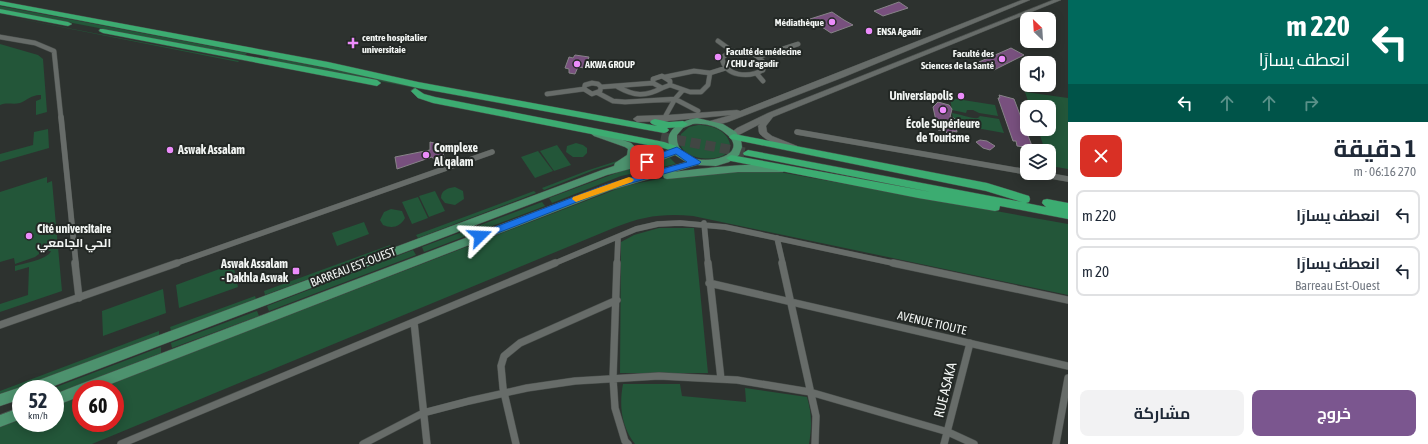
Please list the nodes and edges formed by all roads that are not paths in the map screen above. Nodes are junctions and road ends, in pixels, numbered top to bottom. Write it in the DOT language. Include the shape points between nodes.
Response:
graph roads {
  1 [pos="1027,0"];
  2 [pos="1058,0"];
  3 [pos="0,3"];
  4 [pos="0,12"];
  5 [pos="0,37"];
  6 [pos="718,41"];
  7 [pos="798,44"];
  8 [pos="732,52"];
  9 [pos="758,57"];
  10 [pos="328,65"];
  11 [pos="726,68"];
  12 [pos="710,73"];
  13 [pos="757,74"];
  14 [pos="665,77"];
  15 [pos="763,81"];
  16 [pos="653,83"];
  17 [pos="670,85"];
  18 [pos="601,87"];
  19 [pos="618,87"];
  20 [pos="662,88"];
  21 [pos="584,89"];
  22 [pos="683,90"];
  23 [pos="415,91"];
  24 [pos="598,93"];
  25 [pos="547,94"];
  26 [pos="675,99"];
  27 [pos="757,107"];
  28 [pos="698,111"];
  29 [pos="666,115"];
  30 [pos="771,115"];
  31 [pos="637,119"];
  32 [pos="713,123"];
  33 [pos="684,124"];
  34 [pos="593,132"];
  35 [pos="797,132"];
  36 [pos="733,136"];
  37 [pos="796,148"];
  38 [pos="748,149"];
  39 [pos="676,150"];
  40 [pos="492,152"];
  41 [pos="731,158"];
  42 [pos="696,162"];
  43 [pos="1020,171"];
  44 [pos="605,172"];
  45 [pos="800,172"];
  46 [pos="1056,177"];
  47 [pos="635,179"];
  48 [pos="1068,179"];
  49 [pos="1022,202"];
  50 [pos="1068,206"];
  51 [pos="1068,215"];
  52 [pos="704,223"];
  53 [pos="618,237"];
  54 [pos="776,238"];
  55 [pos="709,283"];
  56 [pos="79,298"];
  57 [pos="617,300"];
  58 [pos="1068,300"];
  59 [pos="791,301"];
  60 [pos="414,322"];
  61 [pos="0,325"];
  62 [pos="970,343"];
  63 [pos="1068,366"];
  64 [pos="613,378"];
  65 [pos="1068,378"];
  66 [pos="721,379"];
  67 [pos="55,380"];
  68 [pos="105,380"];
  69 [pos="810,392"];
  70 [pos="504,393"];
  71 [pos="12,396"];
  72 [pos="0,400"];
  73 [pos="423,414"];
  74 [pos="12,416"];
  75 [pos="0,421"];
  76 [pos="948,432"];
  77 [pos="121,444"];
  78 [pos="363,444"];
  79 [pos="427,444"];
  80 [pos="516,444"];
  81 [pos="628,444"];
  82 [pos="815,444"];
  83 [pos="944,444"];
  84 [pos="974,444"];
  85 [pos="1056,444"];
  1 -- 27 [label="main road" via="841,76"];
  2 -- 30 [label="main road"];
  3 -- 10 [label="highway"];
  4 -- 23 [label="highway"];
  5 -- 56 [label="street" via="32,42 54,51"];
  6 -- 8 [label="street"];
  7 -- 9 [label="street"];
  8 -- 9 [label="street" via="744,51"];
  8 -- 11 [label="street" via="722,58"];
  9 -- 13 [label="street" via="764,65 763,70"];
  10 -- 23 [label="highway" via="662,133"];
  10 -- 31 [label="highway" via="376,70"];
  11 -- 12 [label="street"];
  11 -- 13 [label="street" via="742,75"];
  12 -- 14 [label="street" via="694,71"];
  12 -- 22 [label="street" via="708,85 703,91 694,94"];
  13 -- 15 [label="street"];
  14 -- 16 [label="street" via="655,78"];
  14 -- 17 [label="street" via="670,81"];
  16 -- 19 [label="street"];
  16 -- 20 [label="street"];
  17 -- 20 [label="street"];
  17 -- 22 [label="street"];
  18 -- 19 [label="street"];
  18 -- 21 [label="street" via="591,83 585,85"];
  18 -- 24 [label="street"];
  19 -- 20 [label="street" via="638,96 646,96"];
  21 -- 24 [label="street" via="591,94"];
  21 -- 25 [label="street"];
  22 -- 26 [label="street"];
  23 -- 34 [label="highway" via="424,98"];
  24 -- 26 [label="street" via="613,101 625,102"];
  26 -- 28 [label="street"];
  26 -- 29 [label="street"];
  27 -- 31 [label="main road" via="728,113"];
  27 -- 32 [label="main road"];
  30 -- 36 [label="main road"];
  30 -- 37 [label="main road" via="762,126 764,135"];
  31 -- 33 [label="highway" via="669,125"];
  32 -- 33 [label="main road" via="697,121"];
  32 -- 36 [label="main road"];
  33 -- 39 [label="main road" via="673,135"];
  34 -- 39 [label="highway" via="664,145"];
  34 -- 44 [label="main road" via="627,144 633,151 629,160"];
  35 -- 43 [label="street"];
  36 -- 37 [label="highway"];
  36 -- 41 [label="main road" via="737,149"];
  37 -- 49 [label="highway" via="987,187"];
  38 -- 49 [label="highway"];
  39 -- 42 [label="main road"];
  39 -- 44 [label="main road, BARREAU EST-OUEST" via="657,159"];
  40 -- 56 [label="street"];
  41 -- 42 [label="main road" via="716,164"];
  41 -- 45 [label="highway"];
  42 -- 47 [label="main road, BARREAU EST-OUEST"];
  44 -- 67 [label="main road, BARREAU EST-OUEST"];
  45 -- 47 [label="main road" via="756,168"];
  45 -- 49 [label="highway" via="997,208 1017,209"];
  46 -- 48 [label="street"];
  47 -- 68 [label="main road, BARREAU EST-OUEST" via="608,187"];
  49 -- 50 [label="highway"];
  49 -- 51 [label="highway"];
  52 -- 53 [label="street" via="656,224"];
  52 -- 54 [label="street"];
  52 -- 55 [label="street"];
  53 -- 57 [label="street"];
  53 -- 60 [label="street"];
  54 -- 58 [label="street"];
  54 -- 59 [label="street"];
  55 -- 59 [label="street, AVENUE TIOUTE"];
  55 -- 66 [label="street"];
  56 -- 61 [label="street"];
  57 -- 64 [label="street"];
  57 -- 70 [label="street" via="509,350 500,367"];
  59 -- 62 [label="street, AVENUE TIOUTE"];
  59 -- 69 [label="street"];
  60 -- 73 [label="street"];
  60 -- 77 [label="street"];
  62 -- 63 [label="street, AVENUE TIOUTE"];
  62 -- 76 [label="street, RUE ASAKA"];
  64 -- 66 [label="street" via="659,376"];
  64 -- 70 [label="street" via="575,381"];
  64 -- 81 [label="street" via="615,408"];
  65 -- 85 [label="street"];
  66 -- 69 [label="street"];
  69 -- 76 [label="street"];
  69 -- 82 [label="street" via="816,416"];
  70 -- 73 [label="street"];
  70 -- 80 [label="street"];
  71 -- 72 [label="main road"];
  73 -- 78 [label="street"];
  73 -- 79 [label="street"];
  74 -- 75 [label="main road"];
  76 -- 83 [label="street, RUE ASAKA"];
  76 -- 84 [label="street"];
}
